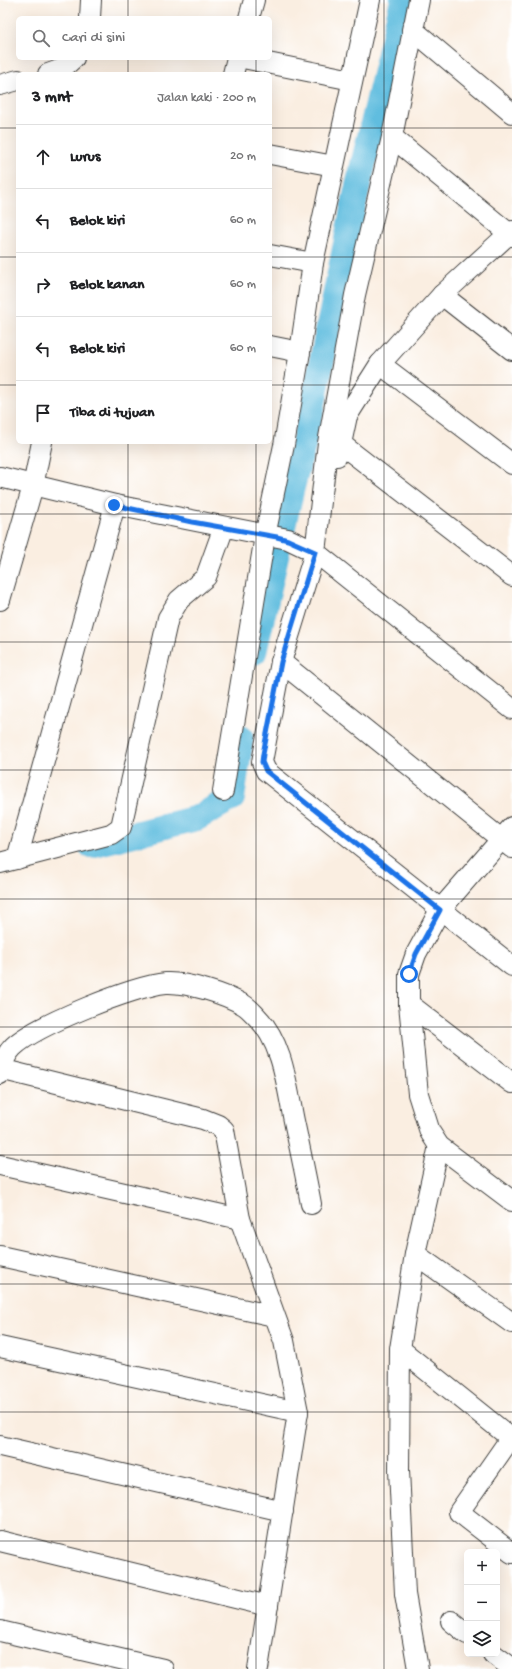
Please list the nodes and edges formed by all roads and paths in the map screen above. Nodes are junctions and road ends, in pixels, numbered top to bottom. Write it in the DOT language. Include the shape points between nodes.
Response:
graph roads {
  1 [pos="91,0"];
  2 [pos="254,0"];
  3 [pos="370,0"];
  4 [pos="418,0"];
  5 [pos="90,16"];
  6 [pos="250,16"];
  7 [pos="412,29"];
  8 [pos="72,60"];
  9 [pos="236,60"];
  10 [pos="253,60"];
  11 [pos="54,72"];
  12 [pos="234,72"];
  13 [pos="352,80"];
  14 [pos="16,81"];
  15 [pos="0,85"];
  16 [pos="512,113"];
  17 [pos="392,137"];
  18 [pos="272,154"];
  19 [pos="334,166"];
  20 [pos="511,234"];
  21 [pos="272,255"];
  22 [pos="313,263"];
  23 [pos="442,295"];
  24 [pos="272,346"];
  25 [pos="512,350"];
  26 [pos="300,352"];
  27 [pos="380,364"];
  28 [pos="277,443"];
  29 [pos="42,444"];
  30 [pos="341,444"];
  31 [pos="512,464"];
  32 [pos="0,477"];
  33 [pos="33,486"];
  34 [pos="323,493"];
  35 [pos="114,505"];
  36 [pos="224,527"];
  37 [pos="277,537"];
  38 [pos="315,552"];
  39 [pos="512,576"];
  40 [pos="0,600"];
  41 [pos="281,662"];
  42 [pos="512,709"];
  43 [pos="223,791"];
  44 [pos="508,838"];
  45 [pos="8,861"];
  46 [pos="440,910"];
  47 [pos="512,966"];
  48 [pos="409,1004"];
  49 [pos="0,1071"];
  50 [pos="512,1083"];
  51 [pos="440,1146"];
  52 [pos="0,1165"];
  53 [pos="512,1201"];
  54 [pos="312,1204"];
  55 [pos="240,1219"];
  56 [pos="415,1254"];
  57 [pos="0,1256"];
  58 [pos="274,1316"];
  59 [pos="512,1324"];
  60 [pos="0,1347"];
  61 [pos="400,1349"];
  62 [pos="298,1412"];
  63 [pos="512,1438"];
  64 [pos="0,1446"];
  65 [pos="283,1511"];
  66 [pos="0,1541"];
  67 [pos="512,1553"];
  68 [pos="268,1606"];
  69 [pos="451,1621"];
  70 [pos="0,1631"];
  71 [pos="464,1632"];
  72 [pos="497,1657"];
  73 [pos="512,1668"];
  74 [pos="164,1669"];
  75 [pos="258,1669"];
  76 [pos="418,1669"];
  1 -- 5 [label="street"];
  2 -- 6 [label="street"];
  3 -- 13 [label="street"];
  4 -- 7 [label="street"];
  7 -- 16 [label="street"];
  7 -- 17 [label="street"];
  8 -- 11 [label="street" via="62,69"];
  9 -- 12 [label="street"];
  10 -- 13 [label="street"];
  13 -- 19 [label="street"];
  14 -- 15 [label="street"];
  17 -- 20 [label="street"];
  17 -- 34 [label="street" via="354,295 328,443"];
  18 -- 19 [label="street"];
  19 -- 22 [label="street"];
  20 -- 23 [label="street"];
  21 -- 22 [label="street"];
  22 -- 26 [label="street"];
  23 -- 25 [label="street"];
  23 -- 27 [label="street"];
  24 -- 26 [label="street"];
  26 -- 28 [label="street"];
  27 -- 30 [label="street" via="348,416"];
  27 -- 31 [label="street"];
  28 -- 37 [label="street"];
  29 -- 33 [label="street"];
  30 -- 34 [label="street"];
  30 -- 39 [label="street"];
  32 -- 33 [label="street"];
  33 -- 35 [label="street"];
  33 -- 40 [label="street"];
  34 -- 38 [label="street"];
  35 -- 36 [label="street"];
  35 -- 45 [label="street"];
  36 -- 37 [label="street"];
  36 -- 45 [label="street" via="206,577 179,600 168,618 121,827 111,834"];
  37 -- 38 [label="street"];
  37 -- 43 [label="street"];
  38 -- 41 [label="street"];
  38 -- 42 [label="street"];
  41 -- 44 [label="street"];
  41 -- 46 [label="street" via="262,762 266,771"];
  44 -- 46 [label="street"];
  46 -- 47 [label="street"];
  46 -- 48 [label="street" via="412,963 409,974"];
  48 -- 50 [label="street"];
  48 -- 51 [label="street" via="418,1094 430,1132"];
  49 -- 54 [label="street" via="9,1052 24,1039 57,1020 121,996 165,984 178,984 222,995 245,1005 268,1030 275,1044 285,1078"];
  49 -- 55 [label="street" via="203,1119 218,1125 226,1135"];
  51 -- 53 [label="street"];
  51 -- 56 [label="street"];
  52 -- 55 [label="street"];
  55 -- 58 [label="street"];
  56 -- 59 [label="street"];
  56 -- 61 [label="street"];
  57 -- 58 [label="street"];
  58 -- 62 [label="street" via="288,1357"];
  60 -- 62 [label="street"];
  61 -- 63 [label="street"];
  61 -- 76 [label="street" via="399,1470 405,1594"];
  62 -- 65 [label="street"];
  63 -- 67 [label="street" via="459,1512"];
  64 -- 65 [label="street"];
  65 -- 68 [label="street"];
  66 -- 68 [label="street"];
  68 -- 75 [label="street"];
  69 -- 71 [label="street"];
  70 -- 74 [label="street"];
  72 -- 73 [label="street"];
}
